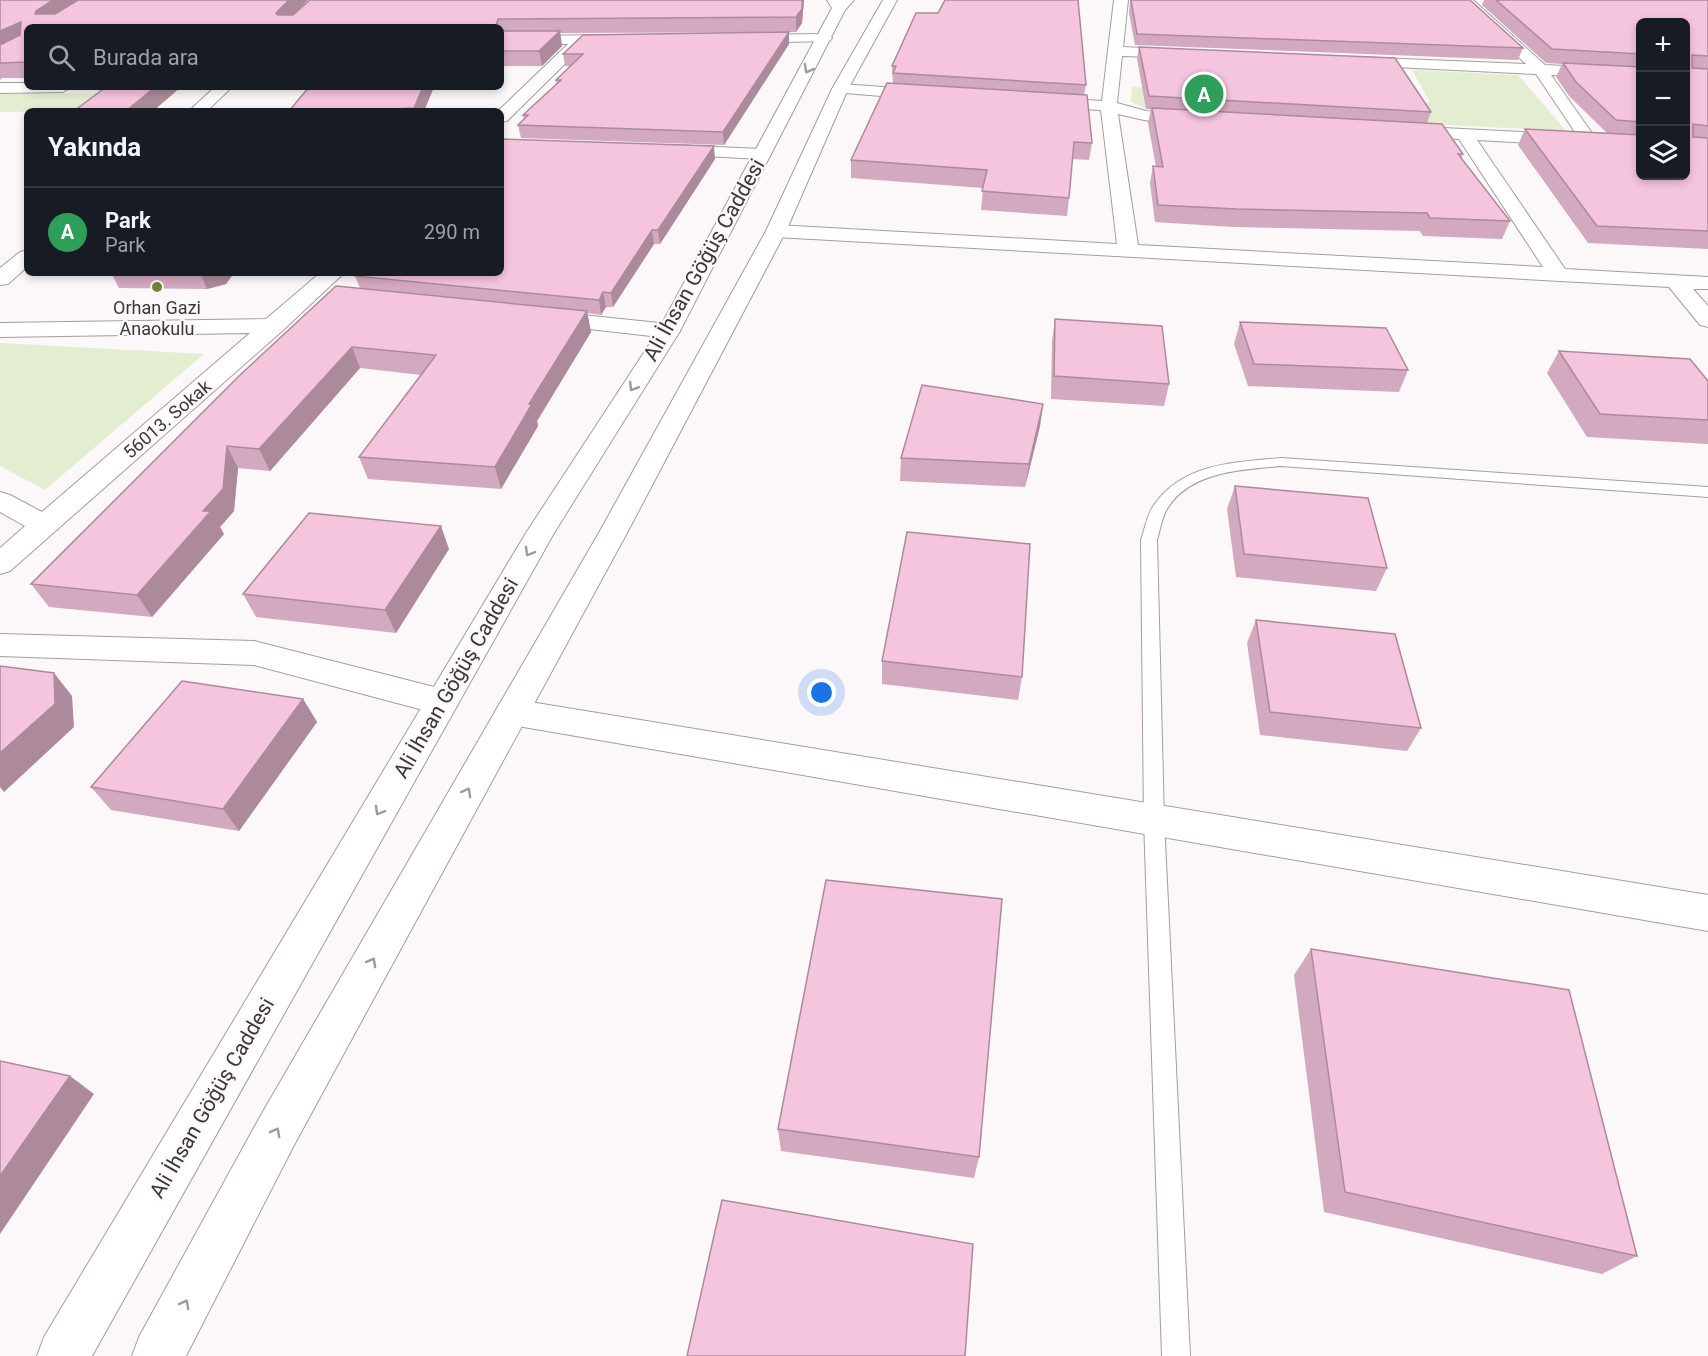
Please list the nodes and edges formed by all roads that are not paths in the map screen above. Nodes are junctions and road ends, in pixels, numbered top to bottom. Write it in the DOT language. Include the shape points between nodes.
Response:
graph roads {
  1 [pos="890,0"];
  2 [pos="1121,0"];
  3 [pos="1465,0"];
  4 [pos="840,3"];
  5 [pos="825,38"];
  6 [pos="580,39"];
  7 [pos="638,39"];
  8 [pos="731,39"];
  9 [pos="504,40"];
  10 [pos="1116,51"];
  11 [pos="1198,55"];
  12 [pos="1339,61"];
  13 [pos="1540,69"];
  14 [pos="1636,74"];
  15 [pos="538,80"];
  16 [pos="520,81"];
  17 [pos="0,88"];
  18 [pos="24,88"];
  19 [pos="840,89"];
  20 [pos="221,90"];
  21 [pos="1558,93"];
  22 [pos="1581,94"];
  23 [pos="945,96"];
  24 [pos="1027,101"];
  25 [pos="1109,106"];
  26 [pos="200,108"];
  27 [pos="504,114"];
  28 [pos="1216,120"];
  29 [pos="1382,130"];
  30 [pos="1465,135"];
  31 [pos="1589,141"];
  32 [pos="1636,144"];
  33 [pos="655,150"];
  34 [pos="762,154"];
  35 [pos="776,231"];
  36 [pos="1128,250"];
  37 [pos="24,259"];
  38 [pos="1559,275"];
  39 [pos="0,279"];
  40 [pos="1676,281"];
  41 [pos="1708,282"];
  42 [pos="325,288"];
  43 [pos="518,315"];
  44 [pos="1708,320"];
  45 [pos="274,326"];
  46 [pos="0,330"];
  47 [pos="669,331"];
  48 [pos="1708,492"];
  49 [pos="0,501"];
  50 [pos="45,525"];
  51 [pos="0,564"];
  52 [pos="0,645"];
  53 [pos="442,702"];
  54 [pos="512,712"];
  55 [pos="1154,820"];
  56 [pos="1708,913"];
  57 [pos="63,1356"];
  58 [pos="158,1356"];
  59 [pos="1176,1356"];
  1 -- 19 [label="street"];
  2 -- 10 [label="street"];
  3 -- 13 [label="street"];
  4 -- 5 [label="street, Ali İhsan Göğüş Caddesi"];
  5 -- 8 [label="street"];
  5 -- 34 [label="street, Ali İhsan Göğüş Caddesi, one-way"];
  6 -- 7 [label="street"];
  6 -- 9 [label="street"];
  6 -- 15 [label="street"];
  10 -- 11 [label="street"];
  10 -- 25 [label="street"];
  12 -- 13 [label="street"];
  13 -- 14 [label="street"];
  13 -- 21 [label="street"];
  15 -- 16 [label="street"];
  15 -- 27 [label="street"];
  17 -- 18 [label="street"];
  19 -- 23 [label="street"];
  19 -- 35 [label="street"];
  20 -- 26 [label="street"];
  21 -- 22 [label="street"];
  21 -- 31 [label="street"];
  24 -- 25 [label="street"];
  25 -- 28 [label="street" via="1145,116"];
  25 -- 36 [label="street"];
  29 -- 30 [label="street"];
  30 -- 31 [label="street"];
  30 -- 38 [label="street"];
  31 -- 32 [label="street"];
  33 -- 34 [label="street"];
  34 -- 47 [label="street, Ali İhsan Göğüş Caddesi"];
  35 -- 36 [label="street"];
  35 -- 54 [label="street"];
  36 -- 38 [label="street"];
  37 -- 39 [label="street"];
  38 -- 40 [label="street"];
  40 -- 41 [label="street"];
  40 -- 44 [label="street"];
  42 -- 45 [label="street, 56013. Sokak"];
  43 -- 47 [label="street"];
  45 -- 46 [label="street"];
  45 -- 50 [label="street, 56013. Sokak"];
  47 -- 53 [label="street, Ali İhsan Göğüş Caddesi, one-way" via="540,533"];
  48 -- 55 [label="lane" via="1281,462 1222,468 1185,482 1160,507 1149,540"];
  49 -- 50 [label="street"];
  50 -- 51 [label="street, 56013. Sokak"];
  52 -- 53 [label="street" via="254,652"];
  53 -- 57 [label="street, Ali İhsan Göğüş Caddesi, one-way"];
  54 -- 55 [label="street"];
  58 -- 54 [label="street, one-way" via="277,1131"];
  55 -- 56 [label="street"];
  55 -- 59 [label="lane"];
}
